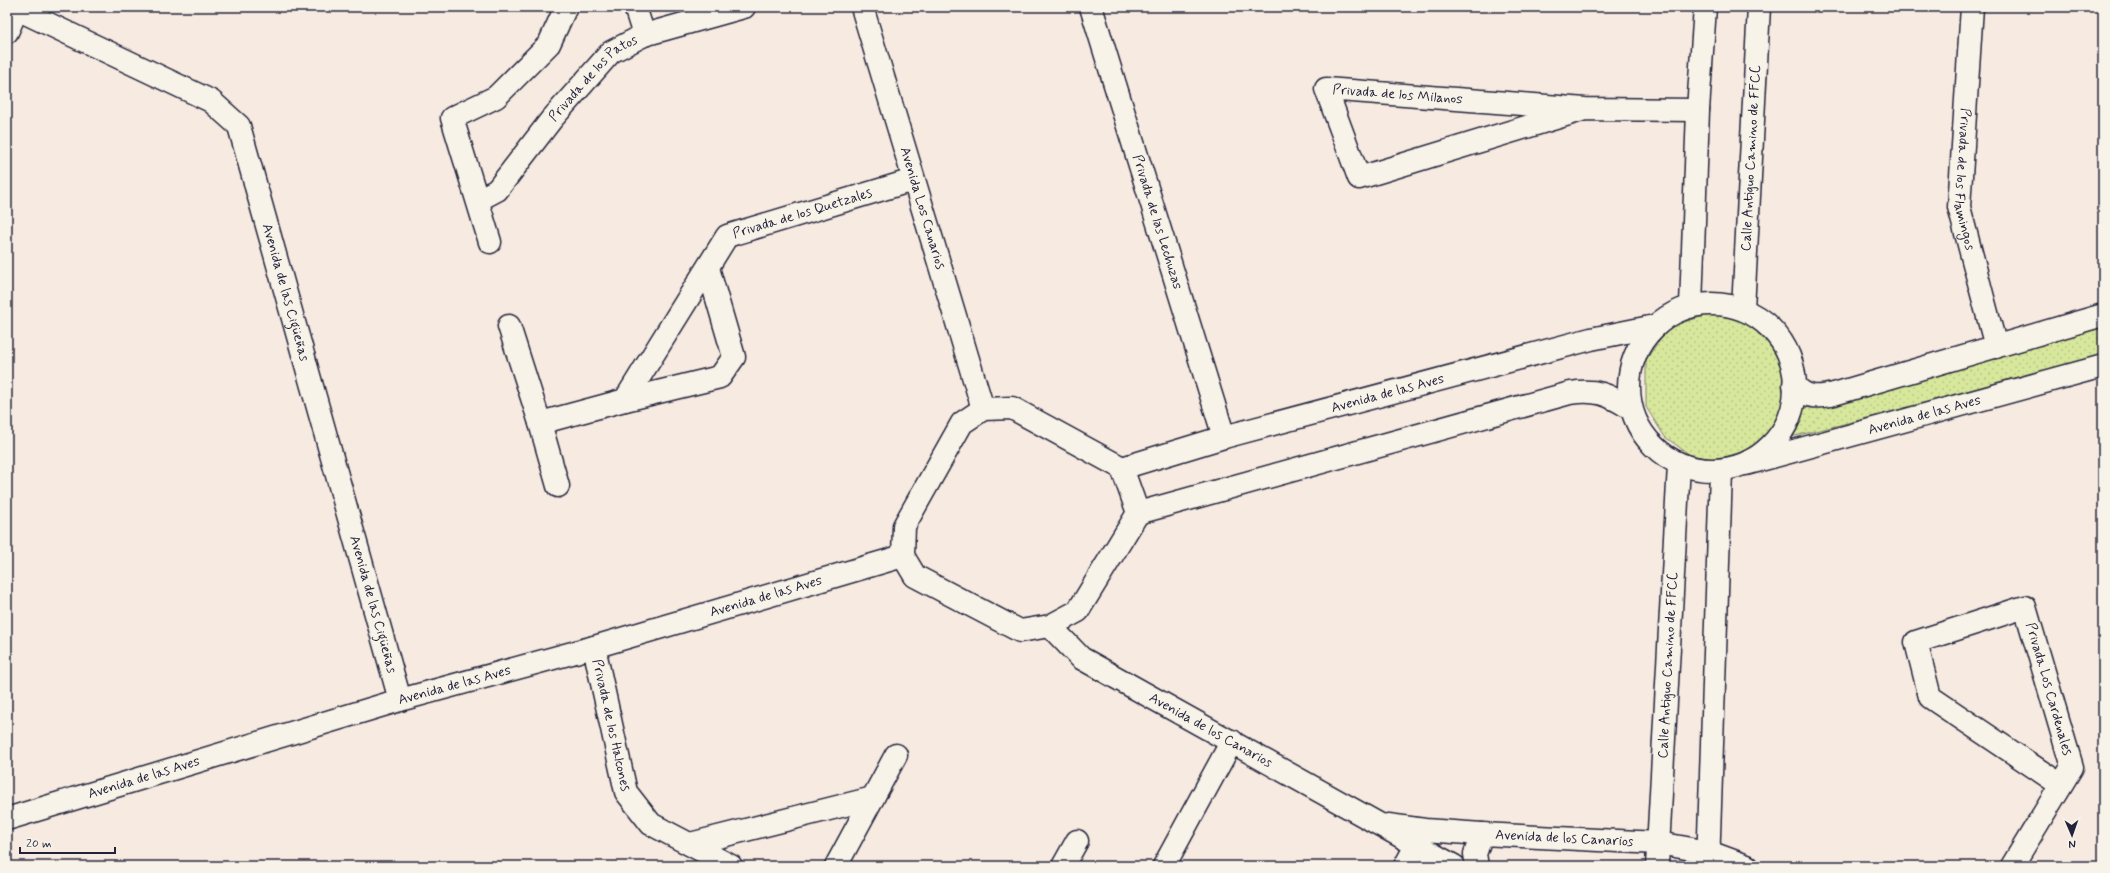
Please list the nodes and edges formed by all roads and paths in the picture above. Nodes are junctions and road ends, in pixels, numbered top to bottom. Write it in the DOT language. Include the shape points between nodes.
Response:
graph roads {
  1 [pos="566,7"];
  2 [pos="635,7"];
  3 [pos="744,7"];
  4 [pos="862,7"];
  5 [pos="1091,7"];
  6 [pos="1705,7"];
  7 [pos="1759,7"];
  8 [pos="1972,7"];
  9 [pos="18,8"];
  10 [pos="7,32"];
  11 [pos="644,35"];
  12 [pos="1585,109"];
  13 [pos="1698,110"];
  14 [pos="913,180"];
  15 [pos="478,200"];
  16 [pos="490,242"];
  17 [pos="708,268"];
  18 [pos="1691,306"];
  19 [pos="1743,309"];
  20 [pos="2103,314"];
  21 [pos="508,326"];
  22 [pos="1655,326"];
  23 [pos="1996,347"];
  24 [pos="2103,366"];
  25 [pos="1794,385"];
  26 [pos="626,400"];
  27 [pos="1630,408"];
  28 [pos="982,409"];
  29 [pos="540,423"];
  30 [pos="1224,437"];
  31 [pos="1746,464"];
  32 [pos="1679,465"];
  33 [pos="1122,468"];
  34 [pos="1721,471"];
  35 [pos="558,486"];
  36 [pos="1138,513"];
  37 [pos="903,556"];
  38 [pos="1050,626"];
  39 [pos="594,647"];
  40 [pos="400,700"];
  41 [pos="1232,741"];
  42 [pos="896,756"];
  43 [pos="2061,785"];
  44 [pos="873,798"];
  45 [pos="7,819"];
  46 [pos="1482,834"];
  47 [pos="1420,838"];
  48 [pos="1077,841"];
  49 [pos="1658,842"];
  50 [pos="690,844"];
  51 [pos="1709,859"];
  52 [pos="731,866"];
  53 [pos="836,866"];
  54 [pos="1063,866"];
  55 [pos="1164,866"];
  56 [pos="1405,866"];
  57 [pos="1454,866"];
  58 [pos="1477,866"];
  59 [pos="1657,866"];
  60 [pos="1747,866"];
  61 [pos="2012,866"];
  1 -- 15 [label="street" via="549,44 496,98 452,118"];
  2 -- 11 [label="street"];
  3 -- 11 [label="street, Privada de los Patos"];
  4 -- 14 [label="street, Avenida Los Canarios"];
  5 -- 30 [label="street, Privada de las Lechuzas"];
  6 -- 13 [label="street"];
  7 -- 19 [label="street, Calle Antiguo Camino de FFCC"];
  8 -- 23 [label="street, Privada de los Flamingos" via="1959,207"];
  9 -- 10 [label="street"];
  9 -- 40 [label="street, Avenida de las Cigüeñas" via="211,100 239,126"];
  11 -- 15 [label="street, Privada de los Patos" via="611,52 551,120 497,190"];
  12 -- 12 [label="street, Privada de los Milanos" via="1553,106 1326,89 1359,178"];
  12 -- 13 [label="street, Privada de los Milanos"];
  13 -- 18 [label="street"];
  14 -- 17 [label="street, Privada de los Quetzales" via="727,236"];
  14 -- 28 [label="street, Avenida Los Canarios"];
  15 -- 16 [label="street"];
  17 -- 26 [label="street, Privada de los Quetzales"];
  17 -- 26 [label="street" via="734,357 720,377"];
  18 -- 19 [label="street" via="1717,304"];
  18 -- 22 [label="street"];
  19 -- 25 [label="street" via="1775,332 1794,367"];
  20 -- 23 [label="street"];
  21 -- 29 [label="street"];
  22 -- 27 [label="street" via="1639,346 1630,369"];
  22 -- 30 [label="street, Avenida de las Aves" via="1591,339"];
  23 -- 25 [label="street" via="1816,398 1802,394"];
  24 -- 31 [label="street, Avenida de las Aves"];
  25 -- 31 [label="street" via="1794,407 1785,430 1768,450"];
  26 -- 29 [label="street"];
  27 -- 32 [label="street" via="1648,442"];
  27 -- 36 [label="street" via="1610,395 1587,390 1570,392"];
  28 -- 33 [label="street" via="1012,408"];
  28 -- 37 [label="street" via="962,423 904,526"];
  29 -- 35 [label="street"];
  30 -- 33 [label="street, Avenida de las Aves"];
  31 -- 34 [label="street, Avenida de las Aves"];
  32 -- 34 [label="street"];
  32 -- 49 [label="street, Calle Antiguo Camino de FFCC"];
  33 -- 36 [label="street"];
  34 -- 51 [label="street"];
  36 -- 38 [label="street" via="1078,611"];
  37 -- 38 [label="street" via="915,576 1020,631"];
  37 -- 39 [label="street, Avenida de las Aves"];
  38 -- 41 [label="street, Avenida de los Canarios" via="1081,658"];
  39 -- 40 [label="street, Avenida de las Aves"];
  39 -- 50 [label="street, Privada de los Halcones" via="626,792 651,824"];
  40 -- 45 [label="street, Avenida de las Aves"];
  41 -- 47 [label="street, Avenida de los Canarios" via="1379,824"];
  41 -- 55 [label="street"];
  42 -- 44 [label="street"];
  43 -- 43 [label="street, Privada Los Cardenales" via="2072,767 2025,607 1916,642 1930,697"];
  43 -- 61 [label="street, Privada Los Cardenales"];
  44 -- 50 [label="street"];
  44 -- 53 [label="street"];
  46 -- 47 [label="street, Avenida de los Canarios"];
  46 -- 49 [label="street, Avenida de los Canarios"];
  46 -- 58 [label="street" via="1475,854"];
  47 -- 56 [label="street"];
  47 -- 57 [label="street, Avenida de los Canarios"];
  48 -- 54 [label="street"];
  49 -- 51 [label="street, Avenida de los Canarios"];
  49 -- 59 [label="street, Calle Antiguo Camino de FFCC"];
  50 -- 52 [label="street, Privada de los Halcones"];
  51 -- 60 [label="street, Avenida de los Canarios"];
}
